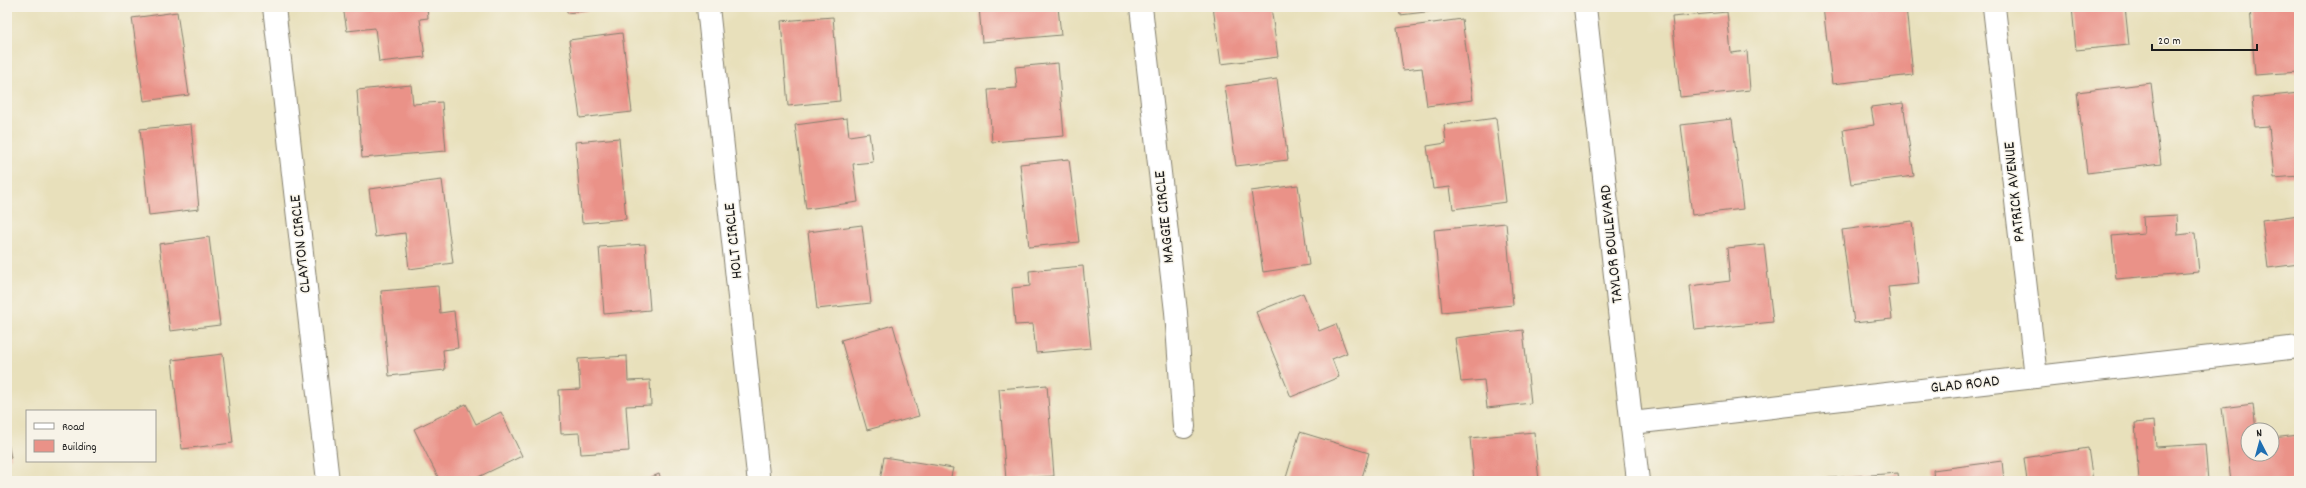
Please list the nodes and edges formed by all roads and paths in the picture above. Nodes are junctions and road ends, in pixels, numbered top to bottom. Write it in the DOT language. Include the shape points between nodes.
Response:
graph roads {
  1 [pos="274,7"];
  2 [pos="708,7"];
  3 [pos="1141,7"];
  4 [pos="1585,7"];
  5 [pos="1994,7"];
  6 [pos="2299,347"];
  7 [pos="2036,377"];
  8 [pos="1632,423"];
  9 [pos="1184,428"];
  10 [pos="758,474"];
  11 [pos="328,481"];
  12 [pos="1638,481"];
  1 -- 11 [label="street, CLAYTON CIRCLE"];
  2 -- 10 [label="street, HOLT CIRCLE"];
  3 -- 9 [label="street, MAGGIE CIRCLE" via="1176,312"];
  4 -- 8 [label="street, TAYLOR BOULEVARD"];
  5 -- 7 [label="street, PATRICK AVENUE"];
  6 -- 7 [label="street, GLAD ROAD"];
  7 -- 8 [label="street, GLAD ROAD"];
  8 -- 12 [label="street, TAYLOR BOULEVARD"];
}
